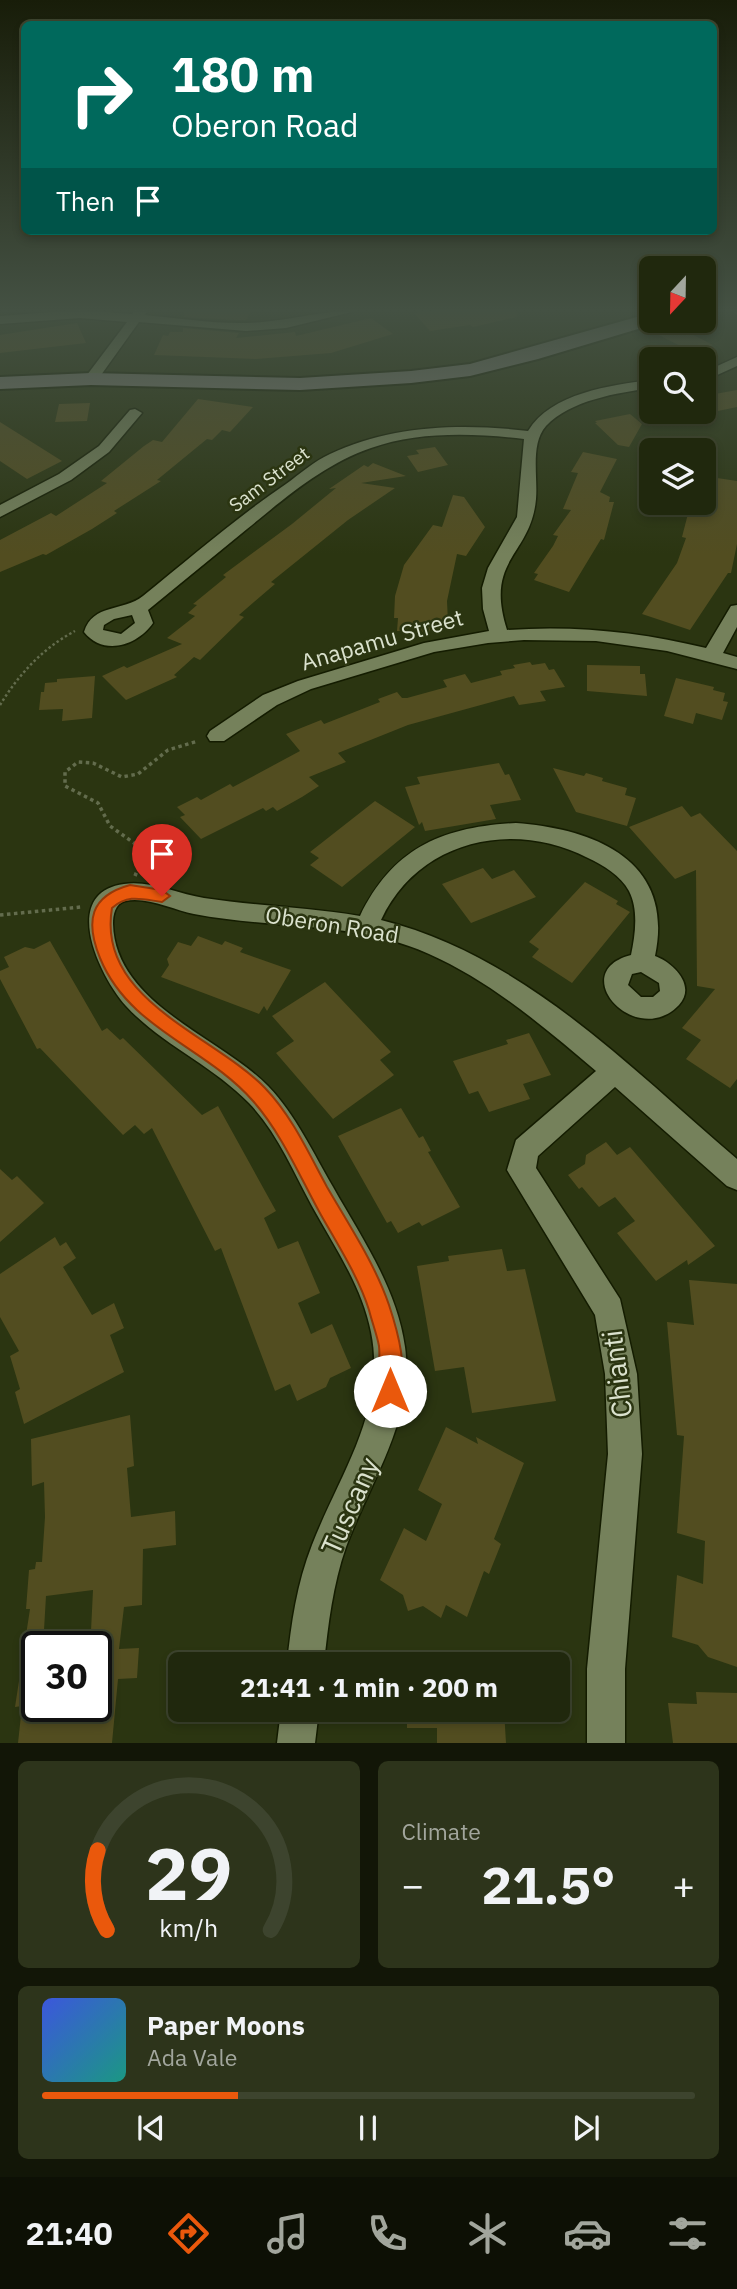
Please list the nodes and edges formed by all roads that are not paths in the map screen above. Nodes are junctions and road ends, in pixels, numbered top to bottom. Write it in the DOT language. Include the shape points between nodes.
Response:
graph roads {
  1 [pos="609,391"];
  2 [pos="135,413"];
  3 [pos="533,436"];
  4 [pos="0,491"];
  5 [pos="16,504"];
  6 [pos="0,512"];
  7 [pos="138,610"];
  8 [pos="737,610"];
  9 [pos="499,635"];
  10 [pos="712,655"];
  11 [pos="737,663"];
  12 [pos="217,736"];
  13 [pos="104,905"];
  14 [pos="366,925"];
  15 [pos="641,962"];
  16 [pos="615,1071"];
  17 [pos="737,1177"];
  18 [pos="307,1652"];
  19 [pos="299,1722"];
  20 [pos="296,1743"];
  21 [pos="606,1743"];
  1 -- 3 [label="street" via="570,404"];
  2 -- 5 [label="street" via="104,449"];
  3 -- 7 [label="street, Sam Street" via="485,430 415,434 369,443 332,458"];
  3 -- 9 [label="street" via="525,517 489,588"];
  4 -- 5 [label="street"];
  5 -- 6 [label="street"];
  7 -- 7 [label="street, Sam Street" via="144,623 137,635 121,642 93,632 96,622 108,614"];
  8 -- 10 [label="street"];
  9 -- 10 [label="street, Anapamu Street" via="573,633"];
  9 -- 12 [label="street, Anapamu Street" via="450,642 341,674 272,699"];
  10 -- 11 [label="street, Anapamu Street"];
  13 -- 14 [label="street, Oberon Road" via="130,891 241,912"];
  13 -- 18 [label="street, Tuscany" via="102,940 119,979 160,1022 236,1073 282,1125 378,1304 390,1345 384,1424 328,1550"];
  14 -- 15 [label="street" via="382,892 406,866 449,841 489,832 536,831 584,845 621,866 642,893 648,934"];
  14 -- 16 [label="street, Oberon Road" via="411,937 497,978"];
  16 -- 17 [label="street, Oberon Road"];
  16 -- 21 [label="street, Chianti" via="526,1149 521,1170 609,1310 621,1374 625,1454 606,1669"];
  19 -- 20 [label="street"];
}
